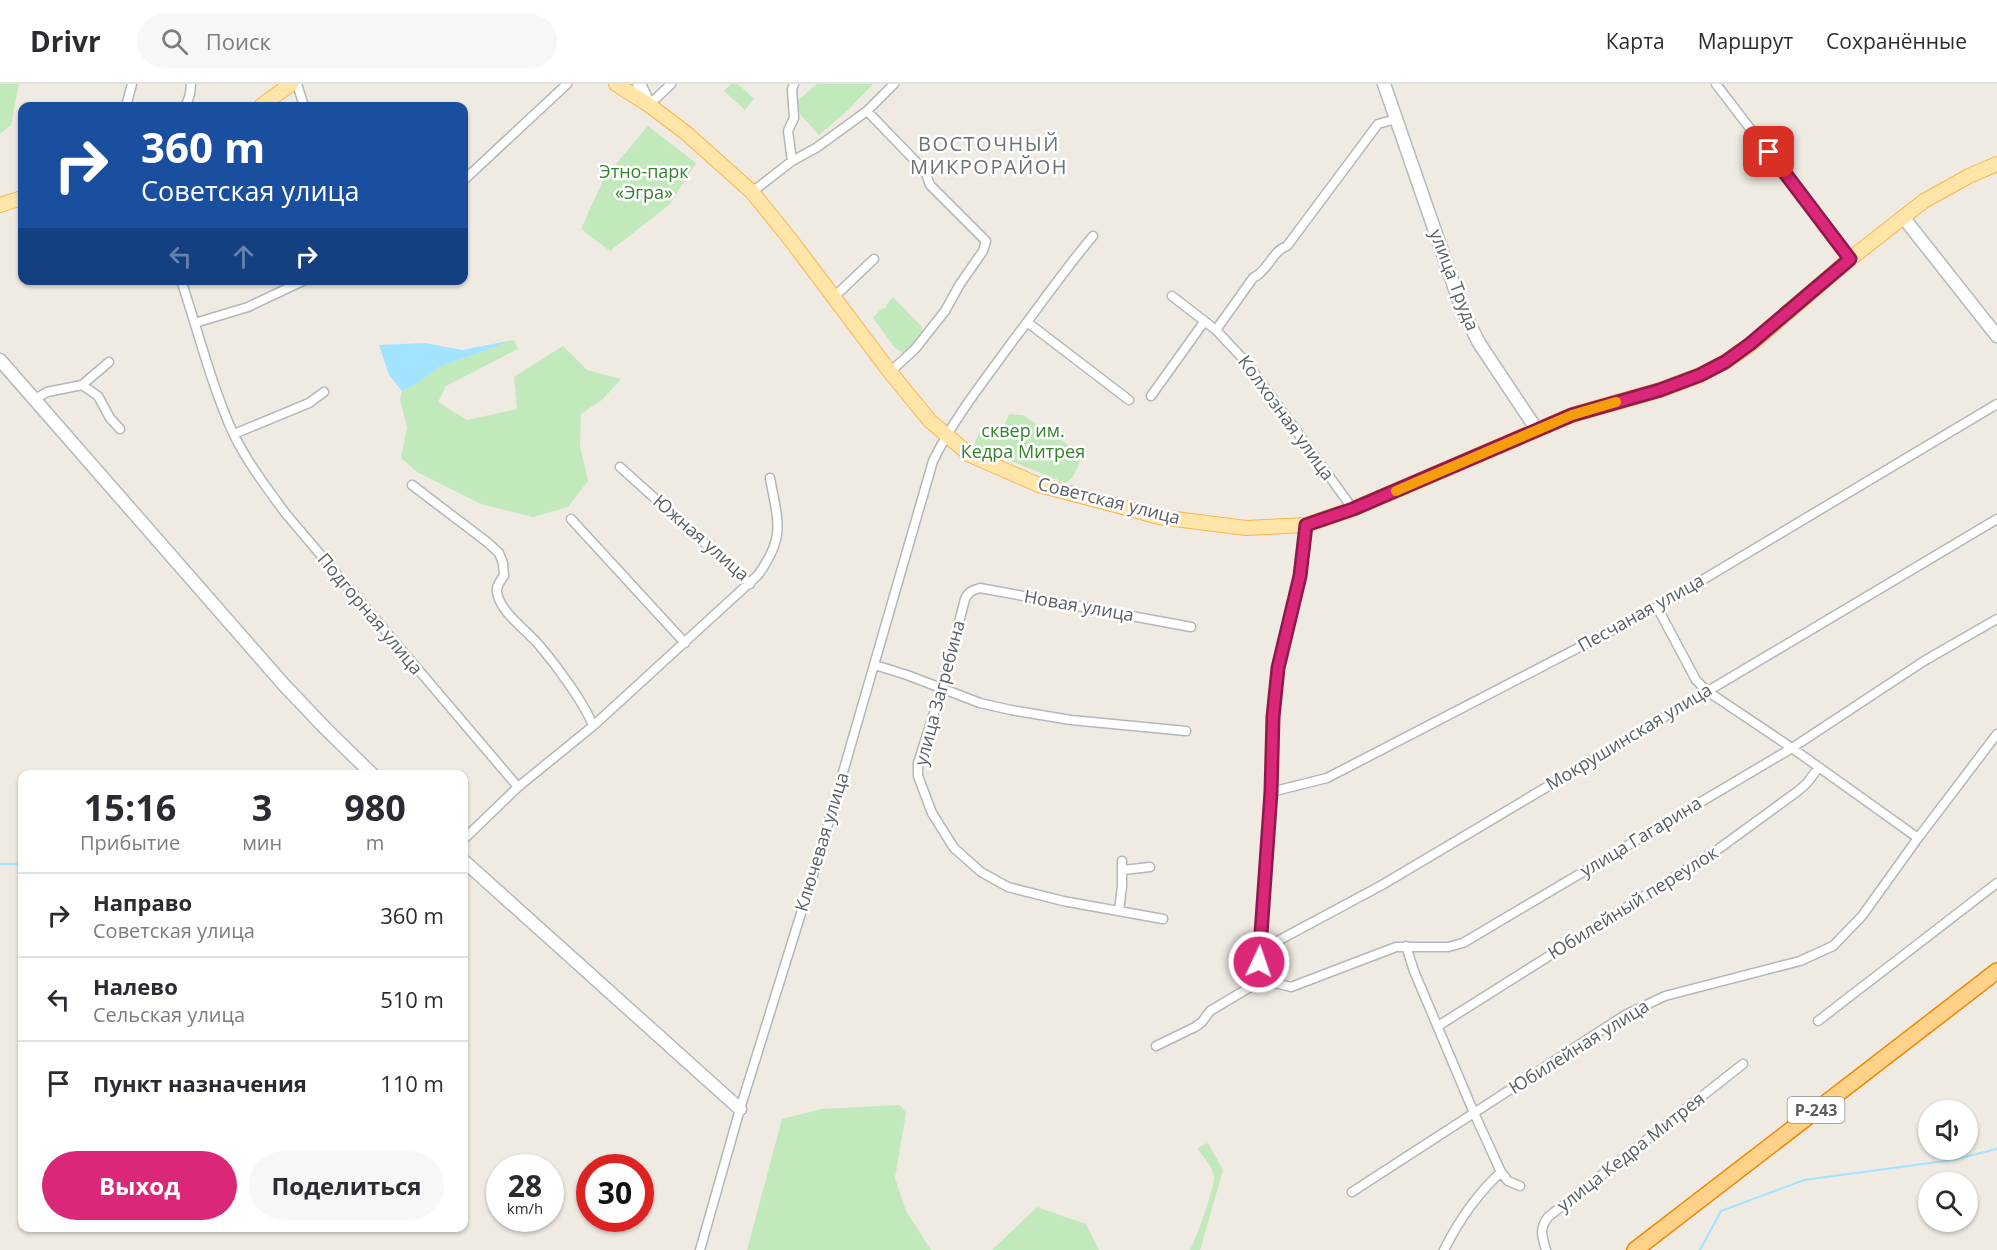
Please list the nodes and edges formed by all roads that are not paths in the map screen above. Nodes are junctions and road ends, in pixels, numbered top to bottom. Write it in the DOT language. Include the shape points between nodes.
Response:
graph roads {
  1 [pos="132,84"];
  2 [pos="191,84"];
  3 [pos="291,84"];
  4 [pos="297,84"];
  5 [pos="567,84"];
  6 [pos="616,84"];
  7 [pos="639,84"];
  8 [pos="671,84"];
  9 [pos="794,84"];
  10 [pos="894,84"];
  11 [pos="1384,84"];
  12 [pos="1716,84"];
  13 [pos="127,102"];
  14 [pos="187,102"];
  15 [pos="266,102"];
  16 [pos="303,102"];
  17 [pos="649,105"];
  18 [pos="867,111"];
  19 [pos="1396,119"];
  20 [pos="792,161"];
  21 [pos="1997,164"];
  22 [pos="468,176"];
  23 [pos="752,192"];
  24 [pos="18,199"];
  25 [pos="0,205"];
  26 [pos="1903,217"];
  27 [pos="1093,236"];
  28 [pos="1850,259"];
  29 [pos="874,260"];
  30 [pos="183,285"];
  31 [pos="294,285"];
  32 [pos="1172,296"];
  33 [pos="834,297"];
  34 [pos="1204,321"];
  35 [pos="1027,322"];
  36 [pos="195,323"];
  37 [pos="1216,330"];
  38 [pos="1997,336"];
  39 [pos="0,360"];
  40 [pos="109,362"];
  41 [pos="890,372"];
  42 [pos="82,385"];
  43 [pos="324,392"];
  44 [pos="1151,396"];
  45 [pos="35,399"];
  46 [pos="1129,400"];
  47 [pos="1997,404"];
  48 [pos="120,429"];
  49 [pos="1537,430"];
  50 [pos="234,434"];
  51 [pos="946,435"];
  52 [pos="620,467"];
  53 [pos="770,478"];
  54 [pos="412,485"];
  55 [pos="1353,509"];
  56 [pos="571,519"];
  57 [pos="1997,519"];
  58 [pos="1306,525"];
  59 [pos="750,584"];
  60 [pos="968,593"];
  61 [pos="1657,607"];
  62 [pos="1997,619"];
  63 [pos="1191,627"];
  64 [pos="684,643"];
  65 [pos="875,665"];
  66 [pos="942,688"];
  67 [pos="1707,691"];
  68 [pos="593,726"];
  69 [pos="1186,731"];
  70 [pos="1997,734"];
  71 [pos="1792,748"];
  72 [pos="1819,767"];
  73 [pos="368,770"];
  74 [pos="518,787"];
  75 [pos="1271,792"];
  76 [pos="468,835"];
  77 [pos="1918,838"];
  78 [pos="468,865"];
  79 [pos="1150,867"];
  80 [pos="1997,883"];
  81 [pos="1119,911"];
  82 [pos="1163,919"];
  83 [pos="1406,946"];
  84 [pos="1259,951"];
  85 [pos="1997,971"];
  86 [pos="1262,980"];
  87 [pos="1818,1021"];
  88 [pos="1438,1026"];
  89 [pos="1156,1046"];
  90 [pos="1743,1064"];
  91 [pos="740,1109"];
  92 [pos="1474,1113"];
  93 [pos="1501,1172"];
  94 [pos="1521,1186"];
  95 [pos="1352,1192"];
  96 [pos="700,1250"];
  97 [pos="1444,1250"];
  98 [pos="1546,1250"];
  99 [pos="1635,1250"];
  1 -- 13 [label="street"];
  2 -- 14 [label="street"];
  3 -- 15 [label="main road"];
  4 -- 16 [label="street"];
  5 -- 22 [label="street"];
  6 -- 17 [label="main road, Советская улица"];
  7 -- 17 [label="street"];
  8 -- 17 [label="street"];
  9 -- 20 [label="street" via="794,118 788,131"];
  10 -- 18 [label="street"];
  11 -- 19 [label="street, улица Труда"];
  12 -- 28 [label="street"];
  17 -- 23 [label="main road, Советская улица"];
  18 -- 20 [label="street"];
  18 -- 41 [label="street" via="925,171 930,185 986,241 945,311 915,349"];
  19 -- 37 [label="street" via="1378,124 1287,246 1280,248 1262,274 1252,278"];
  19 -- 49 [label="street, улица Труда" via="1469,327"];
  20 -- 23 [label="street"];
  21 -- 26 [label="main road, Советская улица" via="1946,188"];
  23 -- 33 [label="main road, Советская улица"];
  24 -- 25 [label="main road"];
  26 -- 28 [label="main road, Советская улица"];
  26 -- 38 [label="street"];
  27 -- 35 [label="street"];
  28 -- 49 [label="main road, Советская улица" via="1725,362 1660,390 1572,415"];
  29 -- 33 [label="street"];
  30 -- 36 [label="street, Подгорная улица"];
  31 -- 36 [label="street" via="248,307"];
  32 -- 34 [label="street, Колхозная улица"];
  33 -- 41 [label="main road, Советская улица"];
  34 -- 37 [label="street, Колхозная улица"];
  34 -- 44 [label="street"];
  35 -- 46 [label="street"];
  35 -- 51 [label="street"];
  36 -- 50 [label="street, Подгорная улица"];
  37 -- 55 [label="street, Колхозная улица" via="1247,363"];
  39 -- 45 [label="street"];
  40 -- 42 [label="street"];
  41 -- 51 [label="main road, Советская улица"];
  42 -- 45 [label="street" via="47,392"];
  42 -- 48 [label="street" via="98,396"];
  43 -- 50 [label="street" via="309,403"];
  45 -- 73 [label="street" via="285,686"];
  47 -- 61 [label="street, Песчаная улица"];
  49 -- 55 [label="main road, Советская улица"];
  50 -- 74 [label="street, Подгорная улица" via="286,514"];
  51 -- 58 [label="main road, Советская улица" via="970,455 1039,484 1159,517 1246,528"];
  51 -- 65 [label="street, Ключевая улица" via="933,461"];
  52 -- 59 [label="street, Южная улица"];
  53 -- 59 [label="street, Южная улица" via="779,533 770,559"];
  54 -- 68 [label="street" via="499,553 504,576 497,594 509,615 539,645 588,713"];
  55 -- 58 [label="main road, Советская улица"];
  56 -- 64 [label="street"];
  57 -- 67 [label="street, Мокрушинская улица"];
  58 -- 75 [label="street" via="1300,576 1278,668"];
  59 -- 64 [label="street"];
  60 -- 63 [label="street, Новая улица" via="980,588"];
  60 -- 66 [label="street, улица Загребина"];
  61 -- 67 [label="street" via="1696,680"];
  61 -- 75 [label="street, Песчаная улица" via="1327,778"];
  62 -- 71 [label="street, улица Гагарина" via="1924,661"];
  64 -- 68 [label="street"];
  65 -- 66 [label="street"];
  65 -- 91 [label="street, Ключевая улица"];
  66 -- 69 [label="street" via="980,703 1021,712"];
  66 -- 81 [label="street, улица Загребина" via="918,763 918,776 932,813 954,848 981,872 1008,887"];
  67 -- 71 [label="street"];
  67 -- 84 [label="street, Мокрушинская улица" via="1383,885"];
  68 -- 74 [label="street"];
  70 -- 77 [label="street, Юбилейная улица"];
  71 -- 72 [label="street"];
  71 -- 83 [label="street, улица Гагарина" via="1463,943 1448,947"];
  72 -- 77 [label="street"];
  72 -- 88 [label="street, Юбилейный переулок" via="1798,791 1717,850"];
  74 -- 76 [label="street"];
  75 -- 84 [label="street"];
  77 -- 92 [label="street, Юбилейная улица" via="1862,916 1833,946 1800,961 1647,1003"];
  78 -- 91 [label="street"];
  79 -- 81 [label="street" via="1122,865"];
  80 -- 87 [label="street"];
  81 -- 82 [label="street, улица Загребина"];
  83 -- 86 [label="street, улица Гагарина" via="1291,987"];
  83 -- 88 [label="street"];
  84 -- 86 [label="street"];
  85 -- 99 [label="highway, Р-243"];
  86 -- 89 [label="street" via="1210,1011 1195,1027"];
  88 -- 92 [label="street"];
  90 -- 98 [label="street, улица Кедра Митрея" via="1548,1216 1541,1232"];
  91 -- 96 [label="street, Ключевая улица"];
  92 -- 93 [label="street"];
  92 -- 95 [label="street, Юбилейная улица"];
  93 -- 94 [label="street" via="1508,1181"];
  93 -- 97 [label="street" via="1478,1194"];
}
